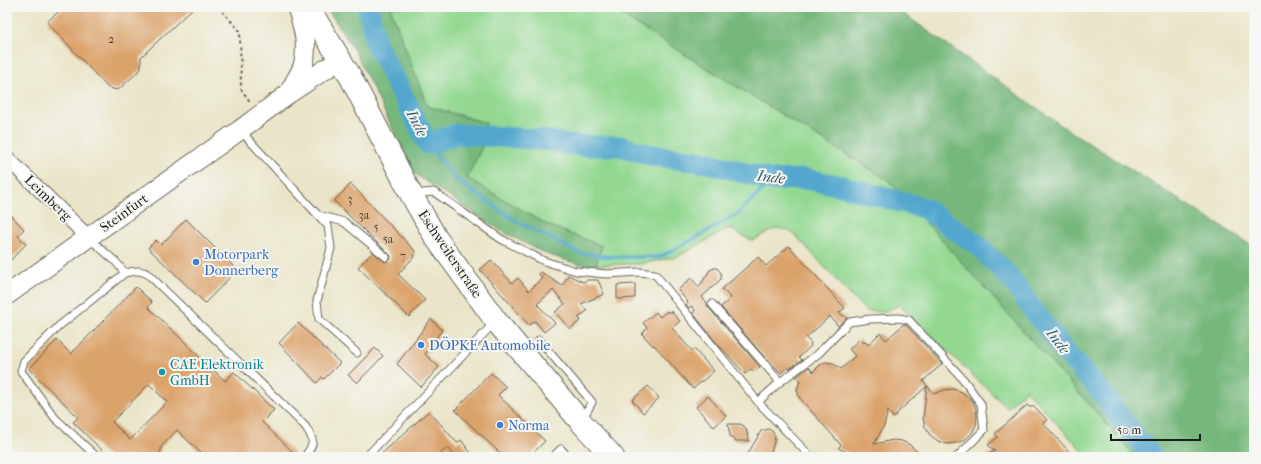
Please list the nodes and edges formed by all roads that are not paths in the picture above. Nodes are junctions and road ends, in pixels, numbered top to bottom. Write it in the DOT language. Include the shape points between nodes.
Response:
graph roads {
  1 [pos="297,7"];
  2 [pos="308,7"];
  3 [pos="340,59"];
  4 [pos="288,94"];
  5 [pos="240,130"];
  6 [pos="7,158"];
  7 [pos="411,194"];
  8 [pos="318,215"];
  9 [pos="89,238"];
  10 [pos="386,257"];
  11 [pos="125,273"];
  12 [pos="7,295"];
  13 [pos="712,304"];
  14 [pos="496,321"];
  15 [pos="539,340"];
  16 [pos="357,354"];
  17 [pos="780,382"];
  18 [pos="758,402"];
  19 [pos="581,422"];
  20 [pos="97,457"];
  21 [pos="304,457"];
  22 [pos="366,457"];
  23 [pos="553,457"];
  24 [pos="568,457"];
  25 [pos="613,457"];
  26 [pos="811,457"];
  27 [pos="958,457"];
  1 -- 4 [label="street" via="306,40 306,50 303,66"];
  2 -- 3 [label="main road, Eschweilerstraße"];
  3 -- 4 [label="street, Steinfurt"];
  3 -- 7 [label="main road, Eschweilerstraße"];
  4 -- 5 [label="street, Steinfurt"];
  5 -- 8 [label="lane"];
  5 -- 9 [label="street, Steinfurt"];
  6 -- 9 [label="street, Leimberg"];
  7 -- 14 [label="main road, Eschweilerstraße" via="436,238"];
  7 -- 18 [label="lane" via="434,192 501,239 544,261 576,271 655,274"];
  8 -- 10 [label="lane" via="344,222"];
  8 -- 16 [label="lane" via="328,226 332,248 318,301 319,319"];
  9 -- 11 [label="lane"];
  9 -- 12 [label="street, Steinfurt"];
  11 -- 20 [label="lane" via="59,326 24,361 21,371 55,418"];
  11 -- 21 [label="lane" via="138,270 149,275 305,426 312,434 313,442"];
  13 -- 17 [label="lane"];
  14 -- 19 [label="main road, Eschweilerstraße"];
  14 -- 22 [label="lane"];
  15 -- 19 [label="lane" via="592,402"];
  17 -- 18 [label="lane"];
  17 -- 27 [label="lane" via="818,354 849,322 899,318 909,320 963,379 981,404 984,430"];
  18 -- 26 [label="lane"];
  19 -- 25 [label="main road, Eschweilerstraße"];
  23 -- 24 [label="lane" via="561,449"];
}
